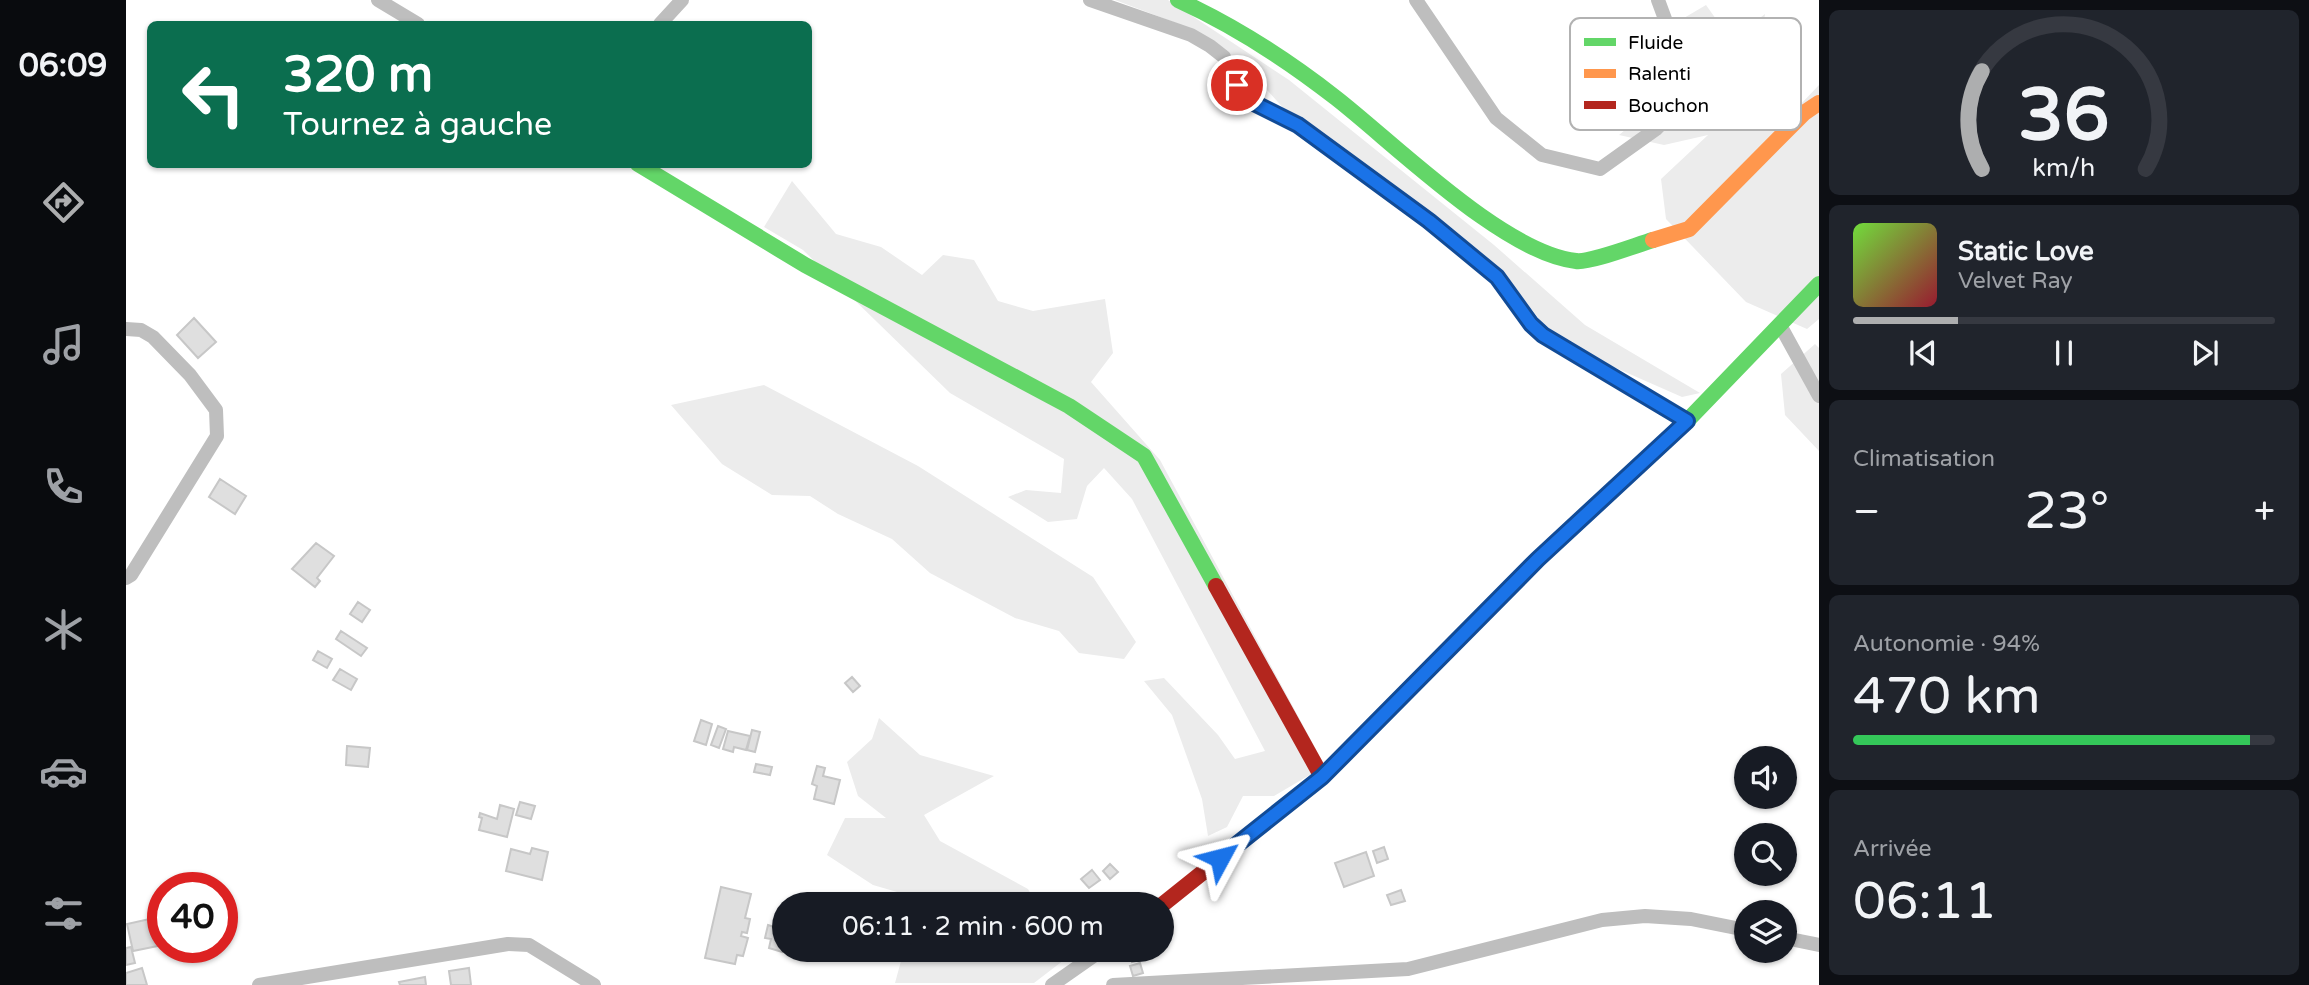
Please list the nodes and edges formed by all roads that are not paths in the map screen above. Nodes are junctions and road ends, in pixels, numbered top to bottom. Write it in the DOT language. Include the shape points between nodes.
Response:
graph roads {
  1 [pos="378,0"];
  2 [pos="682,0"];
  3 [pos="1090,0"];
  4 [pos="1178,0"];
  5 [pos="1416,0"];
  6 [pos="1658,0"];
  7 [pos="1665,18"];
  8 [pos="413,21"];
  9 [pos="663,21"];
  10 [pos="1819,103"];
  11 [pos="1801,116"];
  12 [pos="1655,130"];
  13 [pos="1787,130"];
  14 [pos="645,168"];
  15 [pos="1819,284"];
  16 [pos="1780,325"];
  17 [pos="126,329"];
  18 [pos="1819,396"];
  19 [pos="1687,421"];
  20 [pos="126,578"];
  21 [pos="1322,777"];
  22 [pos="1174,895"];
  23 [pos="1734,928"];
  24 [pos="1797,941"];
  25 [pos="1819,946"];
  26 [pos="1085,962"];
  27 [pos="1323,973"];
  28 [pos="259,985"];
  29 [pos="594,985"];
  30 [pos="1052,985"];
  31 [pos="1113,985"];
  32 [pos="1312,985"];
  1 -- 8 [label="street"];
  2 -- 9 [label="street"];
  3 -- 19 [label="street" via="1210,46 1224,57 1244,95 1298,125 1429,221 1497,277 1543,335"];
  4 -- 13 [label="street" via="1279,53 1503,230 1564,260 1579,262 1689,229"];
  5 -- 12 [label="street" via="1496,118 1542,155 1600,169"];
  6 -- 7 [label="street"];
  10 -- 11 [label="street"];
  14 -- 21 [label="street" via="805,265 1069,406 1144,456"];
  15 -- 16 [label="street"];
  16 -- 18 [label="street"];
  16 -- 19 [label="street"];
  17 -- 20 [label="street" via="153,337 190,375 216,410 218,436"];
  19 -- 21 [label="street" via="1538,559"];
  21 -- 22 [label="street"];
  23 -- 27 [label="street" via="1645,916 1602,920 1408,969"];
  24 -- 25 [label="street"];
  26 -- 30 [label="street"];
  27 -- 31 [label="street"];
  27 -- 32 [label="street"];
  28 -- 29 [label="street" via="508,943 529,945"];
}
